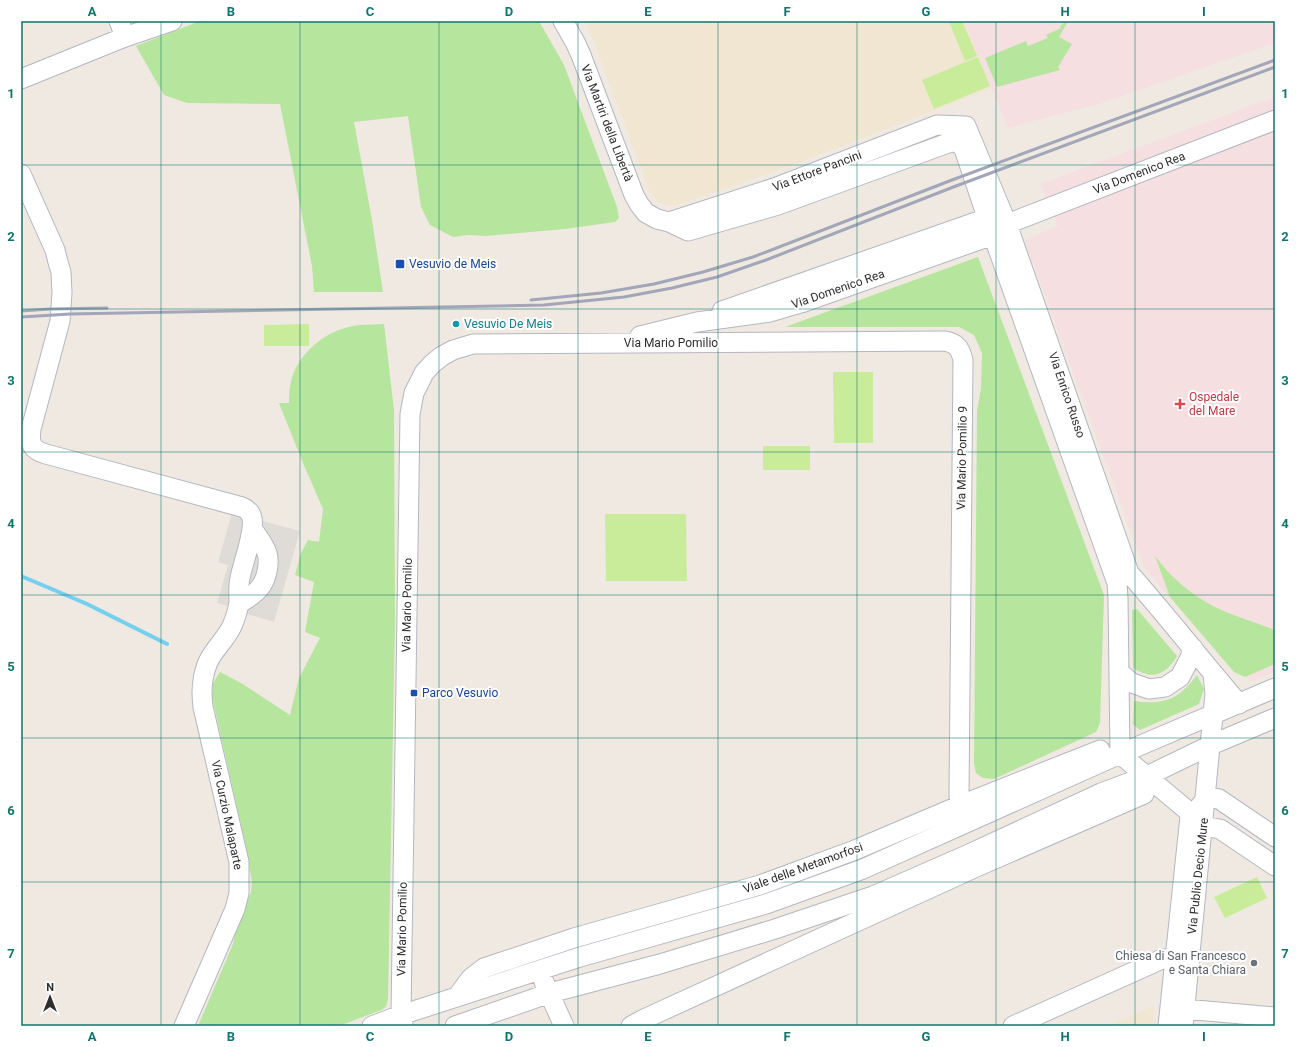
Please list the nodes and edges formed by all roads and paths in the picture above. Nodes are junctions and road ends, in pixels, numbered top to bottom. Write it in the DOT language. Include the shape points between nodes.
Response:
graph roads {
  1 [pos="172,21"];
  2 [pos="563,21"];
  3 [pos="122,29"];
  4 [pos="21,79"];
  5 [pos="1275,120"];
  6 [pos="966,126"];
  7 [pos="952,142"];
  8 [pos="21,174"];
  9 [pos="663,221"];
  10 [pos="997,222"];
  11 [pos="697,322"];
  12 [pos="726,342"];
  13 [pos="590,343"];
  14 [pos="1193,648"];
  15 [pos="1119,672"];
  16 [pos="1212,674"];
  17 [pos="1275,688"];
  18 [pos="1239,704"];
  19 [pos="1212,715"];
  20 [pos="1275,718"];
  21 [pos="1211,745"];
  22 [pos="1120,748"];
  23 [pos="1147,776"];
  24 [pos="1206,797"];
  25 [pos="961,804"];
  26 [pos="1182,807"];
  27 [pos="967,822"];
  28 [pos="1196,825"];
  29 [pos="1275,837"];
  30 [pos="1275,866"];
  31 [pos="1183,959"];
  32 [pos="538,970"];
  33 [pos="550,993"];
  34 [pos="457,997"];
  35 [pos="1177,1017"];
  36 [pos="1275,1017"];
  37 [pos="402,1020"];
  38 [pos="184,1026"];
  39 [pos="372,1026"];
  40 [pos="455,1026"];
  41 [pos="564,1026"];
  42 [pos="631,1026"];
  43 [pos="1013,1026"];
  1 -- 3 [label="street"];
  2 -- 9 [label="street, Via Martiri della Libertà" via="581,55 634,195 646,213"];
  3 -- 4 [label="street"];
  5 -- 10 [label="street, Via Domenico Rea"];
  6 -- 9 [label="street, Via Ettore Pancini" via="937,125 774,188"];
  6 -- 10 [label="street, Via Enrico Russo"];
  7 -- 9 [label="street, Via Ettore Pancini" via="778,205 688,231"];
  7 -- 10 [label="street, Via Enrico Russo" via="962,146"];
  8 -- 38 [label="street, Via Curzio Malaparte" via="55,250 62,288 60,321 31,429 31,442 35,448 46,454 246,508 251,515 252,528 240,579 239,604 225,638 208,661 202,695 239,862 239,893 235,909"];
  10 -- 11 [label="street, Via Domenico Rea" via="757,298"];
  10 -- 14 [label="street, Via Enrico Russo" via="1129,573"];
  10 -- 15 [label="street, Via Enrico Russo" via="1116,583"];
  11 -- 12 [label="street, Via Mario Pomilio" via="708,335"];
  11 -- 13 [label="street, Via Mario Pomilio" via="635,337"];
  12 -- 13 [label="street, Via Mario Pomilio"];
  12 -- 25 [label="street, Via Mario Pomilio 9" via="944,341 952,342 961,351"];
  13 -- 37 [label="street, Via Mario Pomilio" via="464,346 442,356 432,364 424,373 414,393 410,422"];
  14 -- 15 [label="street" via="1180,677 1165,687 1149,689 1132,683"];
  14 -- 16 [label="street, Via Enrico Russo"];
  15 -- 22 [label="street, Via Enrico Russo"];
  16 -- 18 [label="street, Via Enrico Russo"];
  16 -- 19 [label="street, Via Enrico Russo" via="1215,694"];
  17 -- 18 [label="street, Viale delle Metamorfosi"];
  18 -- 19 [label="street, Viale delle Metamorfosi"];
  19 -- 21 [label="street, Via Publio Decio Mure"];
  19 -- 22 [label="street, Viale delle Metamorfosi" via="1154,740"];
  20 -- 21 [label="street"];
  21 -- 23 [label="street"];
  21 -- 24 [label="street, Via Publio Decio Mure"];
  22 -- 23 [label="street, Via Publio Decio Mure"];
  22 -- 25 [label="street, Viale delle Metamorfosi"];
  22 -- 27 [label="street, Viale delle Metamorfosi"];
  23 -- 26 [label="street, Via Publio Decio Mure"];
  23 -- 33 [label="street" via="1101,793 873,896 761,934"];
  23 -- 42 [label="street" via="1144,794 974,868"];
  24 -- 26 [label="street, Via Publio Decio Mure" via="1198,807"];
  24 -- 28 [label="street, Via Publio Decio Mure"];
  24 -- 29 [label="street" via="1219,799"];
  25 -- 27 [label="street"];
  25 -- 34 [label="street, Viale delle Metamorfosi" via="855,850 760,885 567,940 484,968 471,978"];
  26 -- 28 [label="street, Via Publio Decio Mure"];
  27 -- 32 [label="street, Viale delle Metamorfosi" via="863,869 766,904"];
  28 -- 30 [label="street" via="1220,829"];
  28 -- 31 [label="street, Via Publio Decio Mure"];
  31 -- 35 [label="street, Via Publio Decio Mure"];
  31 -- 43 [label="street" via="1158,961"];
  32 -- 33 [label="street"];
  32 -- 34 [label="street, Viale delle Metamorfosi"];
  33 -- 40 [label="street"];
  33 -- 41 [label="street"];
  34 -- 37 [label="street, Viale delle Metamorfosi"];
  35 -- 36 [label="street"];
  37 -- 39 [label="street, Viale delle Metamorfosi"];
}
